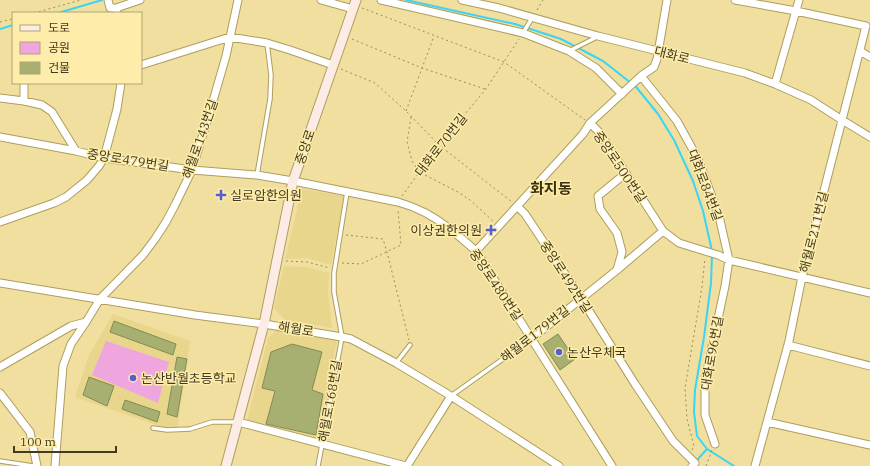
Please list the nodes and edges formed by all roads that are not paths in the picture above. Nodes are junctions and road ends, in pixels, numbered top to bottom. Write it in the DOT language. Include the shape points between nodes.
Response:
graph roads {
  1 [pos="140,0"];
  2 [pos="238,0"];
  3 [pos="321,0"];
  4 [pos="381,0"];
  5 [pos="462,0"];
  6 [pos="667,0"];
  7 [pos="736,0"];
  8 [pos="799,0"];
  9 [pos="354,5"];
  10 [pos="113,7"];
  11 [pos="796,11"];
  12 [pos="532,18"];
  13 [pos="523,33"];
  14 [pos="598,36"];
  15 [pos="230,37"];
  16 [pos="267,43"];
  17 [pos="860,50"];
  18 [pos="569,51"];
  19 [pos="658,51"];
  20 [pos="870,57"];
  21 [pos="142,65"];
  22 [pos="333,65"];
  23 [pos="639,79"];
  24 [pos="24,84"];
  25 [pos="121,84"];
  26 [pos="775,84"];
  27 [pos="622,94"];
  28 [pos="0,98"];
  29 [pos="24,101"];
  30 [pos="842,120"];
  31 [pos="590,123"];
  32 [pos="0,137"];
  33 [pos="870,137"];
  34 [pos="76,151"];
  35 [pos="104,158"];
  36 [pos="192,170"];
  37 [pos="626,173"];
  38 [pos="257,176"];
  39 [pos="293,181"];
  40 [pos="347,192"];
  41 [pos="517,206"];
  42 [pos="0,222"];
  43 [pos="663,231"];
  44 [pos="476,251"];
  45 [pos="729,260"];
  46 [pos="618,270"];
  47 [pos="802,277"];
  48 [pos="0,283"];
  49 [pos="870,293"];
  50 [pos="581,298"];
  51 [pos="100,299"];
  52 [pos="86,322"];
  53 [pos="264,324"];
  54 [pos="342,337"];
  55 [pos="531,339"];
  56 [pos="410,345"];
  57 [pos="788,345"];
  58 [pos="396,363"];
  59 [pos="870,366"];
  60 [pos="0,367"];
  61 [pos="0,393"];
  62 [pos="451,396"];
  63 [pos="238,422"];
  64 [pos="767,422"];
  65 [pos="153,428"];
  66 [pos="322,443"];
  67 [pos="715,444"];
  68 [pos="870,445"];
  69 [pos="0,460"];
  70 [pos="33,466"];
  71 [pos="36,466"];
  72 [pos="55,466"];
  73 [pos="226,466"];
  74 [pos="318,466"];
  75 [pos="407,466"];
  76 [pos="559,466"];
  77 [pos="612,466"];
  78 [pos="692,466"];
  79 [pos="755,466"];
  1 -- 10 [label="street"];
  2 -- 15 [label="street, 해월로143번길"];
  3 -- 9 [label="street"];
  4 -- 13 [label="street"];
  5 -- 12 [label="street, 대화로"];
  6 -- 19 [label="street"];
  7 -- 11 [label="street"];
  8 -- 11 [label="street"];
  9 -- 22 [label="main road, 중앙로"];
  11 -- 17 [label="street, 해월로211번길" via="866,26"];
  11 -- 26 [label="street"];
  12 -- 13 [label="lane"];
  12 -- 14 [label="street, 대화로"];
  13 -- 18 [label="street"];
  14 -- 18 [label="lane"];
  14 -- 19 [label="street, 대화로"];
  15 -- 16 [label="street"];
  15 -- 21 [label="street"];
  15 -- 36 [label="street, 해월로143번길" via="214,101"];
  16 -- 22 [label="street"];
  16 -- 38 [label="lane" via="270,99"];
  17 -- 20 [label="street"];
  17 -- 30 [label="street, 해월로211번길"];
  18 -- 27 [label="street" via="596,68"];
  19 -- 23 [label="street" via="654,67"];
  19 -- 26 [label="street, 대화로" via="745,73"];
  22 -- 39 [label="main road, 중앙로"];
  23 -- 27 [label="street"];
  23 -- 45 [label="street, 대화로84번길" via="677,121 698,159 719,216"];
  24 -- 29 [label="street"];
  25 -- 35 [label="street"];
  26 -- 30 [label="street, 대화로" via="811,100"];
  27 -- 31 [label="street"];
  28 -- 29 [label="street"];
  29 -- 34 [label="street" via="42,105 52,112"];
  30 -- 33 [label="street, 대화로"];
  30 -- 47 [label="street, 해월로211번길"];
  31 -- 37 [label="street, 중앙로500번길" via="600,133"];
  31 -- 41 [label="street" via="583,134"];
  32 -- 34 [label="street, 중앙로479번길"];
  34 -- 35 [label="street, 중앙로479번길"];
  35 -- 36 [label="street, 중앙로479번길"];
  35 -- 42 [label="street" via="86,180 66,197"];
  36 -- 38 [label="street, 중앙로479번길"];
  36 -- 51 [label="street, 해월로143번길" via="155,239"];
  37 -- 43 [label="street, 중앙로500번길"];
  37 -- 46 [label="street" via="598,196 600,209 617,233 622,252"];
  38 -- 39 [label="street, 중앙로479번길"];
  39 -- 40 [label="street, 중앙로480번길"];
  39 -- 53 [label="main road, 중앙로"];
  40 -- 44 [label="street, 중앙로480번길" via="398,202 423,211 450,228"];
  40 -- 54 [label="lane" via="334,269 334,292"];
  41 -- 44 [label="street"];
  41 -- 50 [label="street, 중앙로492번길"];
  43 -- 45 [label="street, 중앙로500번길" via="679,243"];
  43 -- 46 [label="street, 해월로179번길"];
  44 -- 55 [label="street, 중앙로480번길"];
  45 -- 47 [label="street, 중앙로500번길"];
  45 -- 67 [label="street, 대화로96번길" via="705,380 705,415"];
  46 -- 50 [label="street, 해월로179번길"];
  47 -- 49 [label="street, 중앙로500번길"];
  47 -- 57 [label="street, 해월로211번길"];
  48 -- 51 [label="street, 해월로"];
  50 -- 55 [label="street, 해월로179번길"];
  50 -- 78 [label="street, 중앙로492번길" via="673,441 695,463"];
  51 -- 52 [label="street, 해월로143번길"];
  51 -- 53 [label="street, 해월로"];
  52 -- 60 [label="street" via="71,326"];
  52 -- 72 [label="street, 해월로143번길" via="72,344 63,366"];
  53 -- 54 [label="street, 해월로"];
  53 -- 63 [label="main road, 중앙로"];
  54 -- 58 [label="street, 해월로" via="351,339"];
  54 -- 66 [label="lane, 해월로168번길"];
  55 -- 62 [label="lane, 해월로179번길"];
  55 -- 77 [label="street, 중앙로480번길"];
  56 -- 58 [label="lane"];
  57 -- 59 [label="street"];
  57 -- 64 [label="street, 해월로211번길"];
  58 -- 62 [label="street, 해월로"];
  61 -- 71 [label="street" via="30,432"];
  62 -- 75 [label="street"];
  62 -- 76 [label="street, 해월로"];
  63 -- 65 [label="lane" via="212,422 190,429"];
  63 -- 66 [label="street"];
  63 -- 73 [label="main road, 중앙로"];
  64 -- 68 [label="street"];
  64 -- 79 [label="street, 해월로211번길"];
  66 -- 74 [label="lane, 해월로168번길"];
  66 -- 75 [label="street"];
  69 -- 70 [label="lane"];
}
